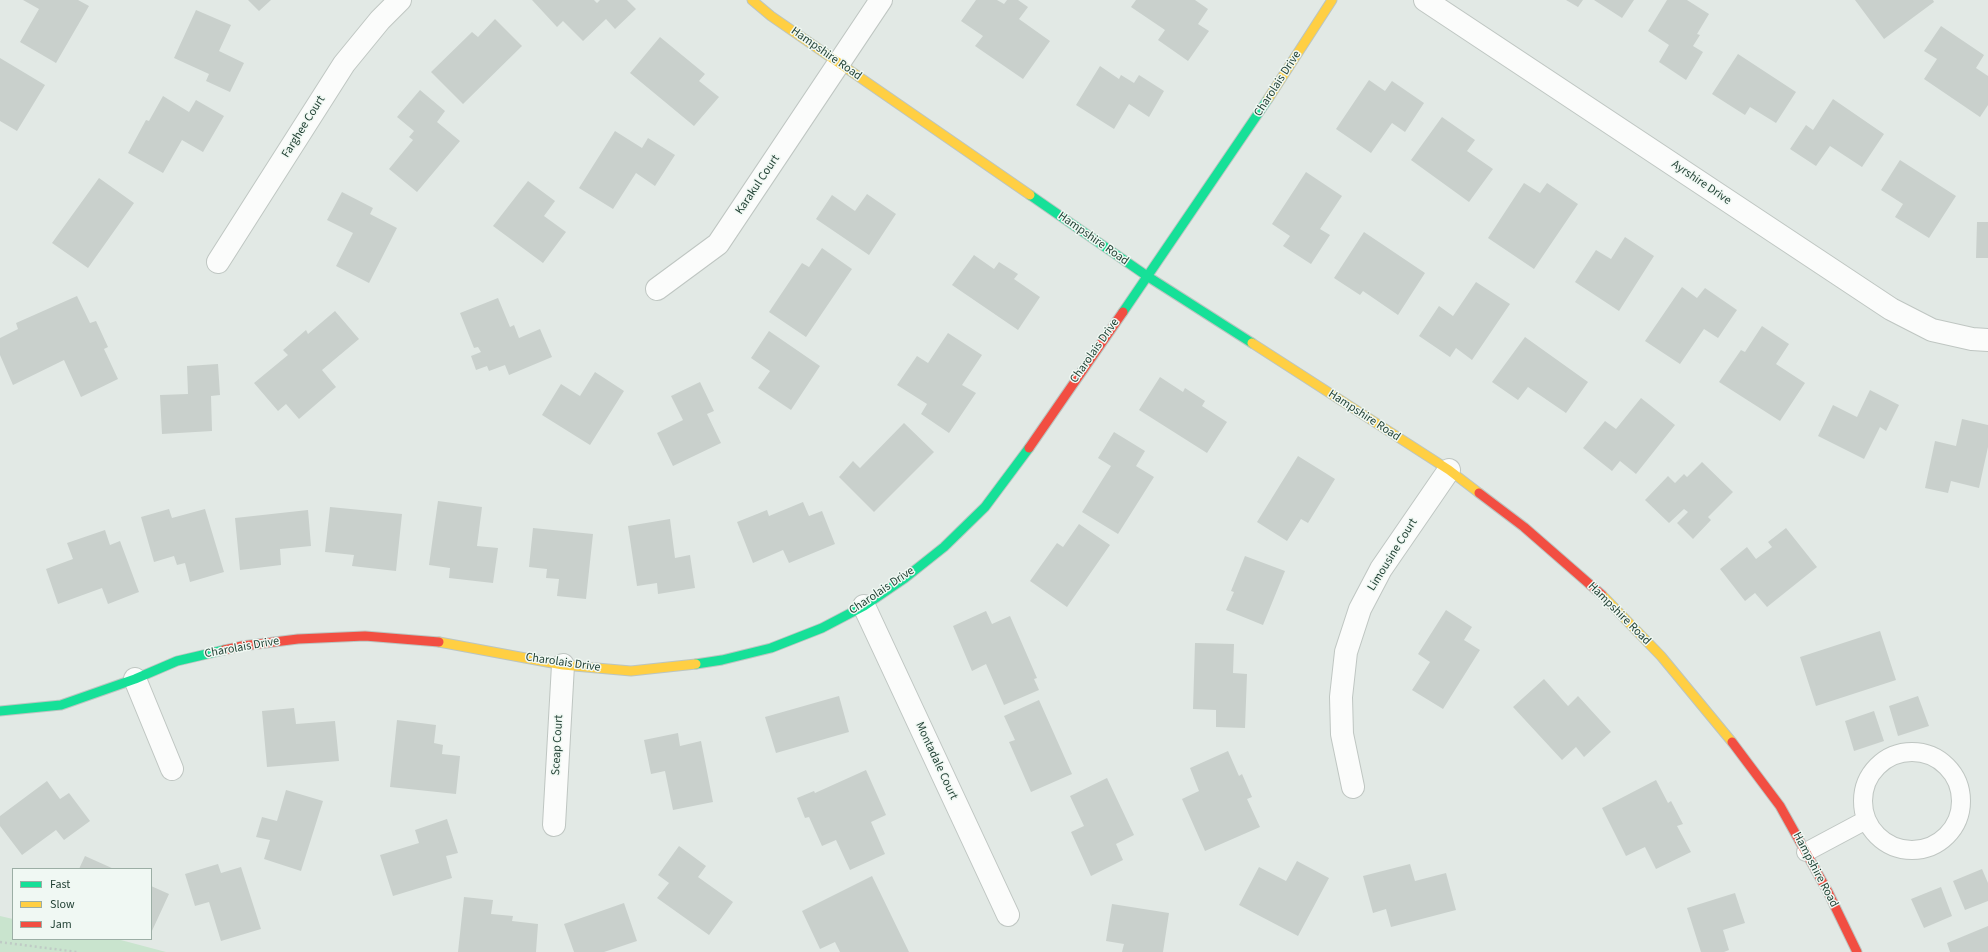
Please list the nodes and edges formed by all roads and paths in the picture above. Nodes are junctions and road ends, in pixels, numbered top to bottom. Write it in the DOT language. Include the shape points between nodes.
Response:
graph roads {
  1 [pos="400,0"];
  2 [pos="752,0"];
  3 [pos="881,0"];
  4 [pos="1332,0"];
  5 [pos="1425,0"];
  6 [pos="839,64"];
  7 [pos="218,262"];
  8 [pos="1147,276"];
  9 [pos="657,288"];
  10 [pos="1988,340"];
  11 [pos="1449,470"];
  12 [pos="864,606"];
  13 [pos="563,666"];
  14 [pos="135,679"];
  15 [pos="0,711"];
  16 [pos="172,769"];
  17 [pos="1352,787"];
  18 [pos="1866,820"];
  19 [pos="554,825"];
  20 [pos="1806,852"];
  21 [pos="1008,915"];
  22 [pos="0,942"];
  23 [pos="77,952"];
  24 [pos="1857,952"];
  1 -- 7 [label="street, Farghee Court" via="344,64"];
  2 -- 6 [label="street, Hampshire Road"];
  3 -- 6 [label="street, Karakul Court"];
  4 -- 8 [label="street, Charolais Drive" via="1237,146"];
  5 -- 10 [label="street, Ayrshire Drive" via="1891,309 1932,330"];
  6 -- 8 [label="street, Hampshire Road"];
  6 -- 9 [label="street, Karakul Court" via="718,244"];
  8 -- 11 [label="street, Hampshire Road"];
  8 -- 12 [label="street, Charolais Drive" via="1023,457 985,507 944,547"];
  11 -- 17 [label="street, Limousine Court" via="1381,569 1360,609 1346,652 1341,697 1342,734"];
  11 -- 20 [label="street, Hampshire Road" via="1524,527 1603,596 1661,656 1728,737 1780,806"];
  12 -- 13 [label="street, Charolais Drive" via="822,628 771,648 722,660 631,671"];
  12 -- 21 [label="street, Montadale Court"];
  13 -- 14 [label="street, Charolais Drive" via="431,641 365,636 298,638 242,646 177,661"];
  13 -- 19 [label="street, Sceap Court"];
  14 -- 15 [label="street, Charolais Drive" via="61,705"];
  14 -- 16 [label="street"];
  18 -- 18 [label="lane" via="1874,833 1887,844 1902,850 1934,846 1947,836 1956,823 1961,808 1961,792 1955,776 1945,764 1914,751 1898,753 1883,760 1872,772 1864,787 1862,804"];
  18 -- 20 [label="lane"];
  20 -- 24 [label="street, Hampshire Road"];
  22 -- 23 [label="path"];
}
